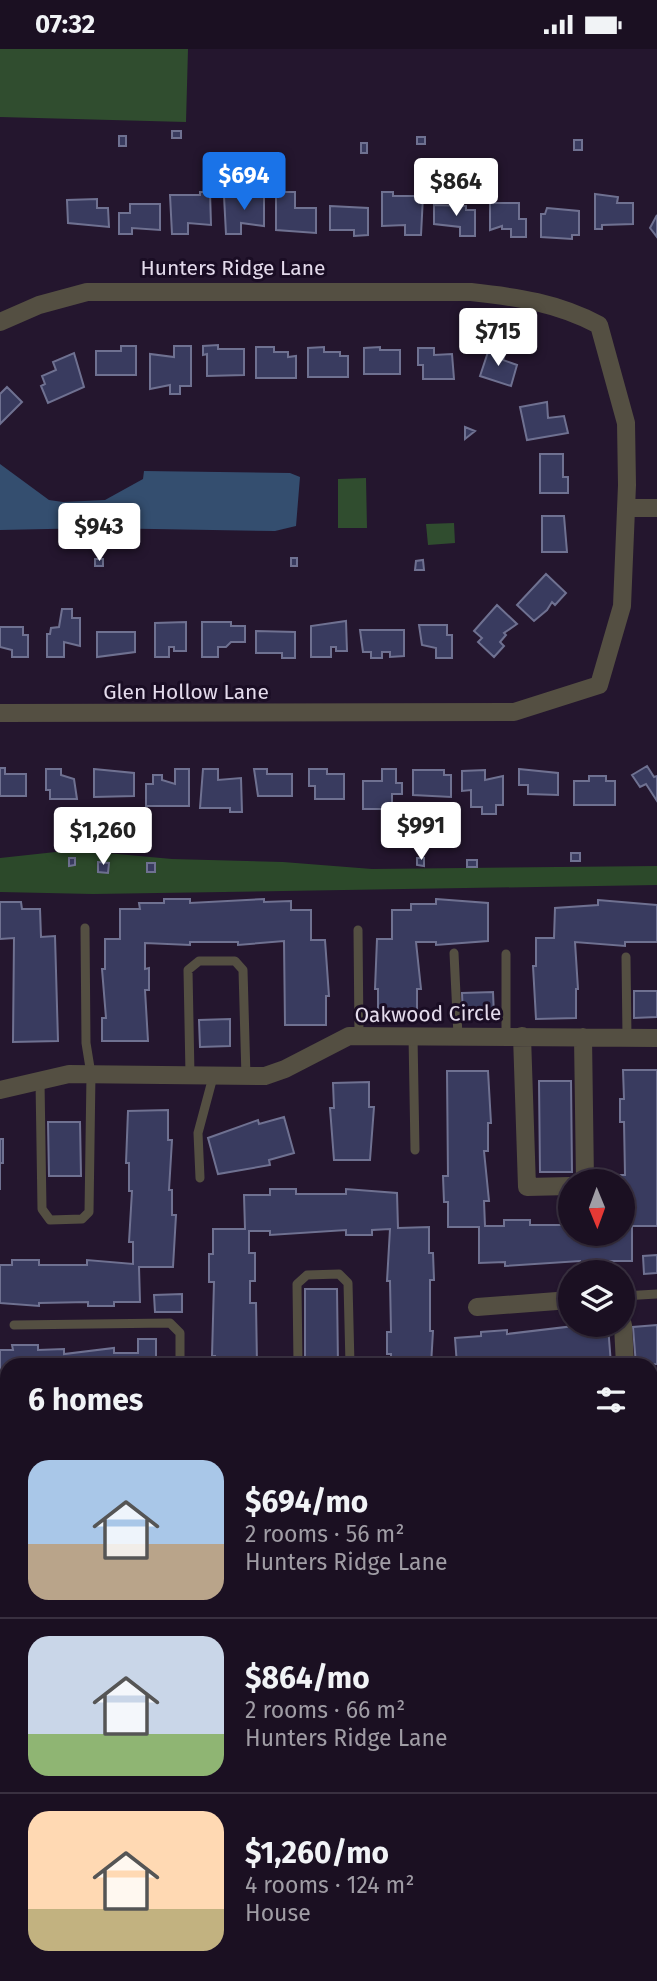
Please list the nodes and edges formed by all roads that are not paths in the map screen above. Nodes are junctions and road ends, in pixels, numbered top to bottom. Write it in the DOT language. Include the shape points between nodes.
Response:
graph roads {
  1 [pos="0,322"];
  2 [pos="626,508"];
  3 [pos="657,508"];
  4 [pos="0,713"];
  5 [pos="85,928"];
  6 [pos="358,930"];
  7 [pos="454,953"];
  8 [pos="506,954"];
  9 [pos="626,957"];
  10 [pos="359,1036"];
  11 [pos="413,1036"];
  12 [pos="458,1036"];
  13 [pos="514,1036"];
  14 [pos="583,1037"];
  15 [pos="626,1037"];
  16 [pos="657,1038"];
  17 [pos="91,1074"];
  18 [pos="190,1077"];
  19 [pos="213,1077"];
  20 [pos="246,1077"];
  21 [pos="40,1081"];
  22 [pos="0,1090"];
  23 [pos="415,1150"];
  24 [pos="584,1169"];
  25 [pos="200,1178"];
  26 [pos="558,1186"];
  27 [pos="657,1294"];
  28 [pos="635,1295"];
  29 [pos="558,1301"];
  30 [pos="477,1307"];
  31 [pos="14,1325"];
  32 [pos="624,1337"];
  33 [pos="180,1358"];
  34 [pos="298,1358"];
  35 [pos="350,1358"];
  36 [pos="625,1358"];
  1 -- 2 [label="street, Hunters Ridge Lane" via="38,305 87,292 471,292 570,309 599,325 625,423"];
  2 -- 3 [label="street"];
  2 -- 4 [label="street, Glen Hollow Lane" via="622,606 598,685 514,712"];
  5 -- 17 [label="lane" via="86,1044"];
  6 -- 10 [label="lane"];
  7 -- 12 [label="lane"];
  8 -- 13 [label="lane"];
  9 -- 15 [label="lane"];
  10 -- 11 [label="street, Oakwood Circle"];
  10 -- 20 [label="street, Oakwood Circle" via="349,1036 285,1069"];
  11 -- 12 [label="street, Oakwood Circle"];
  11 -- 23 [label="lane"];
  12 -- 13 [label="street, Oakwood Circle"];
  13 -- 14 [label="street, Oakwood Circle"];
  13 -- 26 [label="street" via="527,1187"];
  14 -- 15 [label="street, Oakwood Circle"];
  14 -- 24 [label="street"];
  15 -- 16 [label="street, Oakwood Circle"];
  17 -- 18 [label="street, Oakwood Circle"];
  17 -- 21 [label="street, Oakwood Circle"];
  17 -- 21 [label="lane" via="89,1212 82,1219 50,1220 42,1209"];
  18 -- 19 [label="street, Oakwood Circle"];
  18 -- 20 [label="lane" via="188,970 199,961 235,961 243,970"];
  19 -- 20 [label="street, Oakwood Circle"];
  19 -- 25 [label="lane" via="198,1133"];
  21 -- 22 [label="street, Oakwood Circle"];
  27 -- 28 [label="lane"];
  29 -- 30 [label="street"];
  31 -- 33 [label="lane" via="170,1322 180,1333"];
  32 -- 36 [label="street"];
  34 -- 35 [label="lane" via="297,1284 307,1275 339,1274 348,1283"];
}
